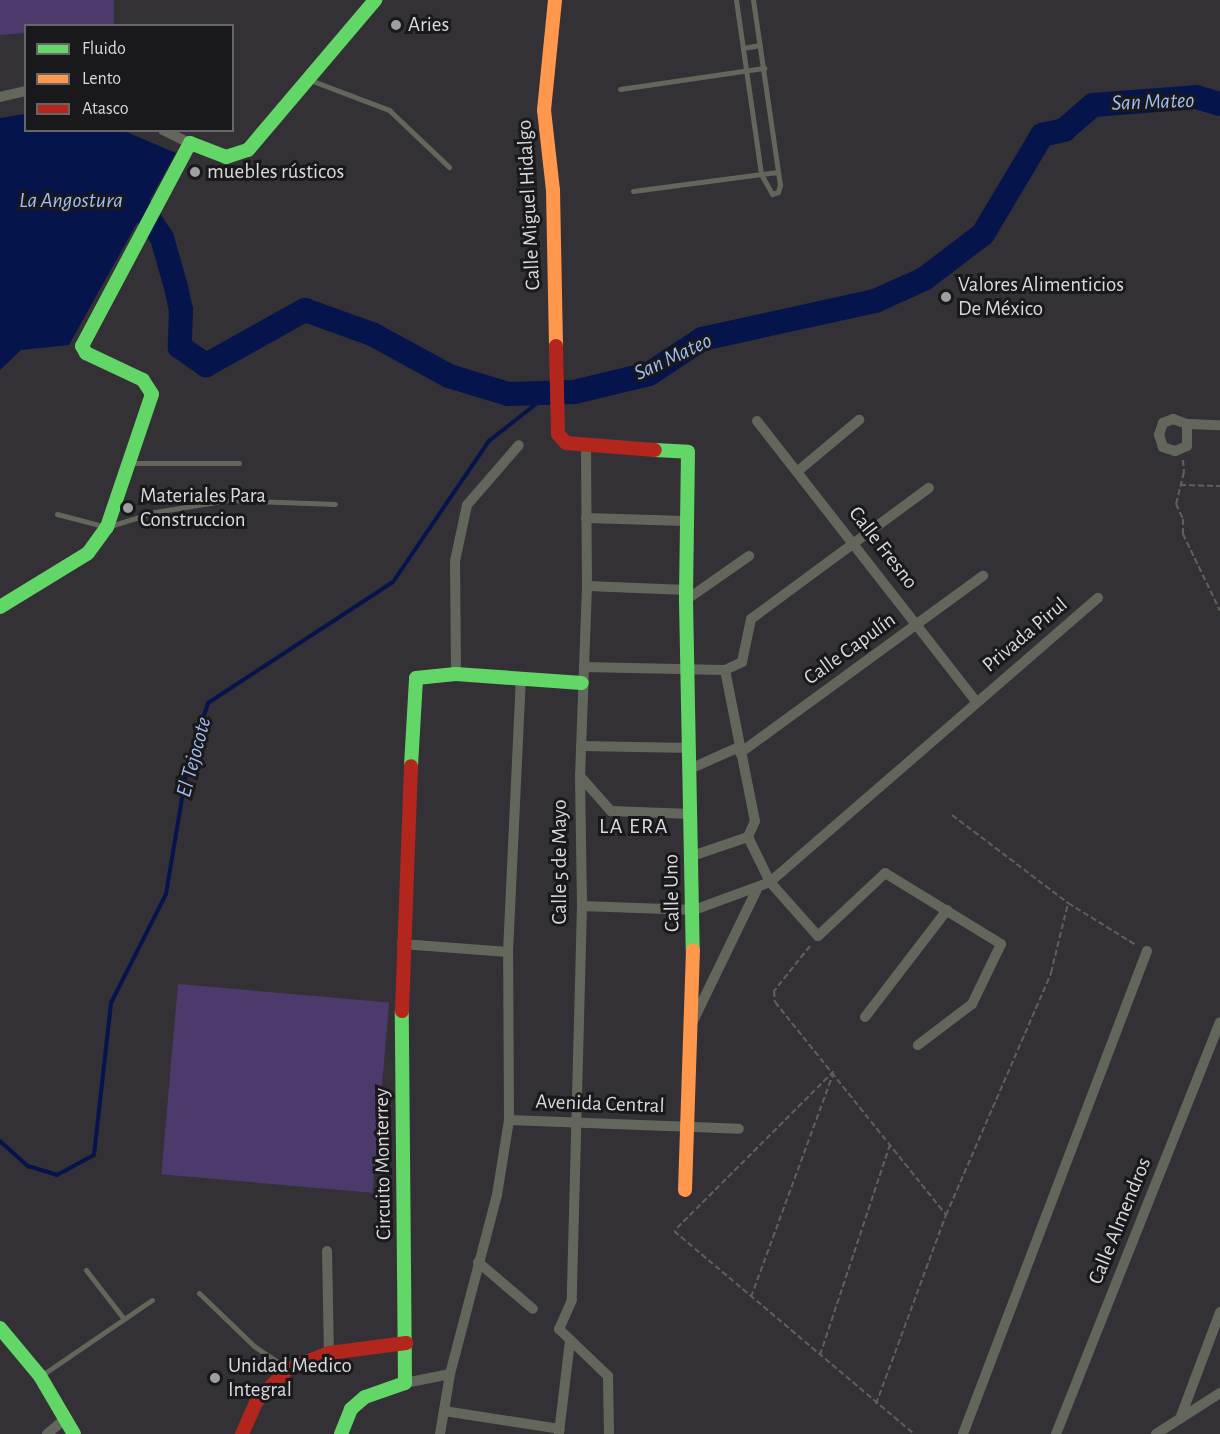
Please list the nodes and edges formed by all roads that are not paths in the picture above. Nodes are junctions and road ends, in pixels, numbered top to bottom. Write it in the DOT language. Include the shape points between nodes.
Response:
graph roads {
  1 [pos="375,0"];
  2 [pos="555,0"];
  3 [pos="736,0"];
  4 [pos="753,0"];
  5 [pos="760,45"];
  6 [pos="743,48"];
  7 [pos="764,68"];
  8 [pos="746,71"];
  9 [pos="308,80"];
  10 [pos="620,89"];
  11 [pos="24,91"];
  12 [pos="0,97"];
  13 [pos="167,132"];
  14 [pos="190,143"];
  15 [pos="449,167"];
  16 [pos="778,172"];
  17 [pos="761,174"];
  18 [pos="633,191"];
  19 [pos="859,420"];
  20 [pos="757,421"];
  21 [pos="1187,424"];
  22 [pos="1220,425"];
  23 [pos="519,445"];
  24 [pos="586,446"];
  25 [pos="127,463"];
  26 [pos="239,463"];
  27 [pos="798,471"];
  28 [pos="929,488"];
  29 [pos="335,504"];
  30 [pos="57,514"];
  31 [pos="586,518"];
  32 [pos="686,521"];
  33 [pos="107,527"];
  34 [pos="853,542"];
  35 [pos="749,556"];
  36 [pos="983,576"];
  37 [pos="587,586"];
  38 [pos="687,595"];
  39 [pos="1098,598"];
  40 [pos="0,607"];
  41 [pos="918,623"];
  42 [pos="584,667"];
  43 [pos="690,668"];
  44 [pos="725,670"];
  45 [pos="456,674"];
  46 [pos="521,680"];
  47 [pos="582,683"];
  48 [pos="976,701"];
  49 [pos="581,746"];
  50 [pos="690,748"];
  51 [pos="739,750"];
  52 [pos="690,769"];
  53 [pos="580,776"];
  54 [pos="692,814"];
  55 [pos="748,837"];
  56 [pos="692,856"];
  57 [pos="770,882"];
  58 [pos="757,889"];
  59 [pos="582,906"];
  60 [pos="694,910"];
  61 [pos="947,910"];
  62 [pos="402,944"];
  63 [pos="1147,951"];
  64 [pos="508,952"];
  65 [pos="865,1017"];
  66 [pos="1220,1022"];
  67 [pos="692,1023"];
  68 [pos="918,1045"];
  69 [pos="509,1120"];
  70 [pos="576,1121"];
  71 [pos="690,1126"];
  72 [pos="739,1129"];
  73 [pos="685,1190"];
  74 [pos="327,1251"];
  75 [pos="478,1262"];
  76 [pos="86,1270"];
  77 [pos="199,1293"];
  78 [pos="152,1300"];
  79 [pos="533,1309"];
  80 [pos="1220,1312"];
  81 [pos="124,1319"];
  82 [pos="0,1328"];
  83 [pos="570,1341"];
  84 [pos="406,1344"];
  85 [pos="329,1353"];
  86 [pos="288,1369"];
  87 [pos="450,1374"];
  88 [pos="40,1376"];
  89 [pos="405,1383"];
  90 [pos="1220,1393"];
  91 [pos="444,1411"];
  92 [pos="1181,1416"];
  93 [pos="65,1419"];
  94 [pos="560,1431"];
  95 [pos="47,1434"];
  96 [pos="74,1434"];
  97 [pos="242,1434"];
  98 [pos="340,1434"];
  99 [pos="440,1434"];
  100 [pos="609,1434"];
  101 [pos="963,1434"];
  102 [pos="1056,1434"];
  103 [pos="1156,1434"];
  1 -- 9 [label="street"];
  2 -- 24 [label="street, Calle Miguel Hidalgo" via="544,110 553,190 555,409 560,438"];
  3 -- 6 [label="lane"];
  4 -- 5 [label="lane"];
  5 -- 6 [label="lane"];
  5 -- 7 [label="lane"];
  6 -- 8 [label="lane"];
  7 -- 8 [label="lane"];
  7 -- 16 [label="lane"];
  8 -- 10 [label="lane"];
  8 -- 17 [label="lane"];
  9 -- 14 [label="street" via="243,154 226,157"];
  9 -- 15 [label="lane" via="389,110"];
  11 -- 12 [label="street"];
  13 -- 14 [label="street"];
  14 -- 25 [label="street" via="82,346 86,353 150,386 152,394"];
  16 -- 17 [label="lane"];
  16 -- 17 [label="lane" via="778,192 772,194"];
  17 -- 18 [label="lane"];
  19 -- 27 [label="street"];
  20 -- 27 [label="street, Calle Fresno"];
  21 -- 21 [label="street" via="1173,419 1163,423 1159,435 1163,447 1175,452 1187,446"];
  21 -- 22 [label="street"];
  23 -- 45 [label="street" via="467,505 454,561"];
  24 -- 31 [label="street, Calle 5 de Mayo"];
  24 -- 32 [label="street, Calle Uno" via="688,452"];
  25 -- 26 [label="lane"];
  25 -- 33 [label="street"];
  27 -- 34 [label="street, Calle Fresno"];
  28 -- 34 [label="street"];
  29 -- 33 [label="lane" via="228,500 155,512"];
  30 -- 33 [label="lane"];
  31 -- 32 [label="street"];
  31 -- 37 [label="street, Calle 5 de Mayo"];
  32 -- 38 [label="street, Calle Uno"];
  33 -- 40 [label="street" via="88,553"];
  34 -- 41 [label="street, Calle Fresno"];
  34 -- 44 [label="street" via="751,619 744,659"];
  35 -- 38 [label="street"];
  36 -- 41 [label="street, Calle Capulín"];
  37 -- 38 [label="street"];
  37 -- 42 [label="street, Calle 5 de Mayo"];
  38 -- 43 [label="street, Calle Uno"];
  39 -- 48 [label="street, Privada Pirul"];
  41 -- 48 [label="street, Calle Fresno"];
  41 -- 51 [label="street, Calle Capulín"];
  42 -- 43 [label="street"];
  42 -- 47 [label="street, Calle 5 de Mayo"];
  43 -- 44 [label="street"];
  43 -- 50 [label="street, Calle Uno"];
  44 -- 51 [label="street"];
  45 -- 46 [label="street, Circuito Monterrey"];
  45 -- 62 [label="street, Circuito Monterrey" via="416,678"];
  46 -- 47 [label="street, Circuito Monterrey"];
  46 -- 64 [label="street"];
  47 -- 49 [label="street, Calle 5 de Mayo"];
  48 -- 57 [label="street"];
  49 -- 50 [label="street"];
  49 -- 53 [label="street, Calle 5 de Mayo"];
  50 -- 52 [label="street, Calle Uno"];
  51 -- 52 [label="street, Calle Capulín"];
  51 -- 55 [label="street" via="755,821"];
  52 -- 54 [label="street, Calle Uno"];
  53 -- 54 [label="street" via="611,811"];
  53 -- 59 [label="street, Calle 5 de Mayo"];
  54 -- 56 [label="street, Calle Uno"];
  55 -- 56 [label="street"];
  55 -- 57 [label="street"];
  56 -- 60 [label="street, Calle Uno"];
  57 -- 58 [label="street"];
  57 -- 61 [label="street" via="818,936 885,873"];
  58 -- 60 [label="street"];
  58 -- 67 [label="street"];
  59 -- 60 [label="street"];
  59 -- 70 [label="street, Calle 5 de Mayo"];
  60 -- 67 [label="street, Calle Uno"];
  61 -- 65 [label="street"];
  61 -- 68 [label="street" via="1001,944 972,1004"];
  62 -- 64 [label="street"];
  62 -- 84 [label="street, Circuito Monterrey"];
  63 -- 101 [label="street"];
  64 -- 69 [label="street"];
  66 -- 102 [label="street, Calle Almendros"];
  67 -- 71 [label="street, Calle Uno"];
  69 -- 70 [label="street, Avenida Central"];
  69 -- 75 [label="street" via="497,1194"];
  70 -- 71 [label="street, Avenida Central"];
  70 -- 83 [label="street, Calle 5 de Mayo" via="572,1300 560,1334"];
  71 -- 72 [label="street, Avenida Central"];
  71 -- 73 [label="street, Calle Uno"];
  74 -- 85 [label="street"];
  75 -- 79 [label="street"];
  75 -- 87 [label="street"];
  76 -- 81 [label="lane"];
  77 -- 86 [label="lane" via="255,1346"];
  78 -- 81 [label="lane"];
  80 -- 92 [label="street"];
  81 -- 88 [label="lane"];
  82 -- 88 [label="street"];
  83 -- 94 [label="street"];
  83 -- 100 [label="street" via="608,1376"];
  84 -- 85 [label="street"];
  84 -- 89 [label="street, Circuito Monterrey"];
  85 -- 86 [label="street"];
  86 -- 97 [label="street" via="256,1402"];
  87 -- 89 [label="street"];
  87 -- 91 [label="street"];
  88 -- 93 [label="street"];
  89 -- 98 [label="street" via="365,1397 351,1409"];
  90 -- 92 [label="street"];
  91 -- 94 [label="street"];
  91 -- 99 [label="street"];
  92 -- 103 [label="street"];
  93 -- 95 [label="street"];
  93 -- 96 [label="street"];
}
